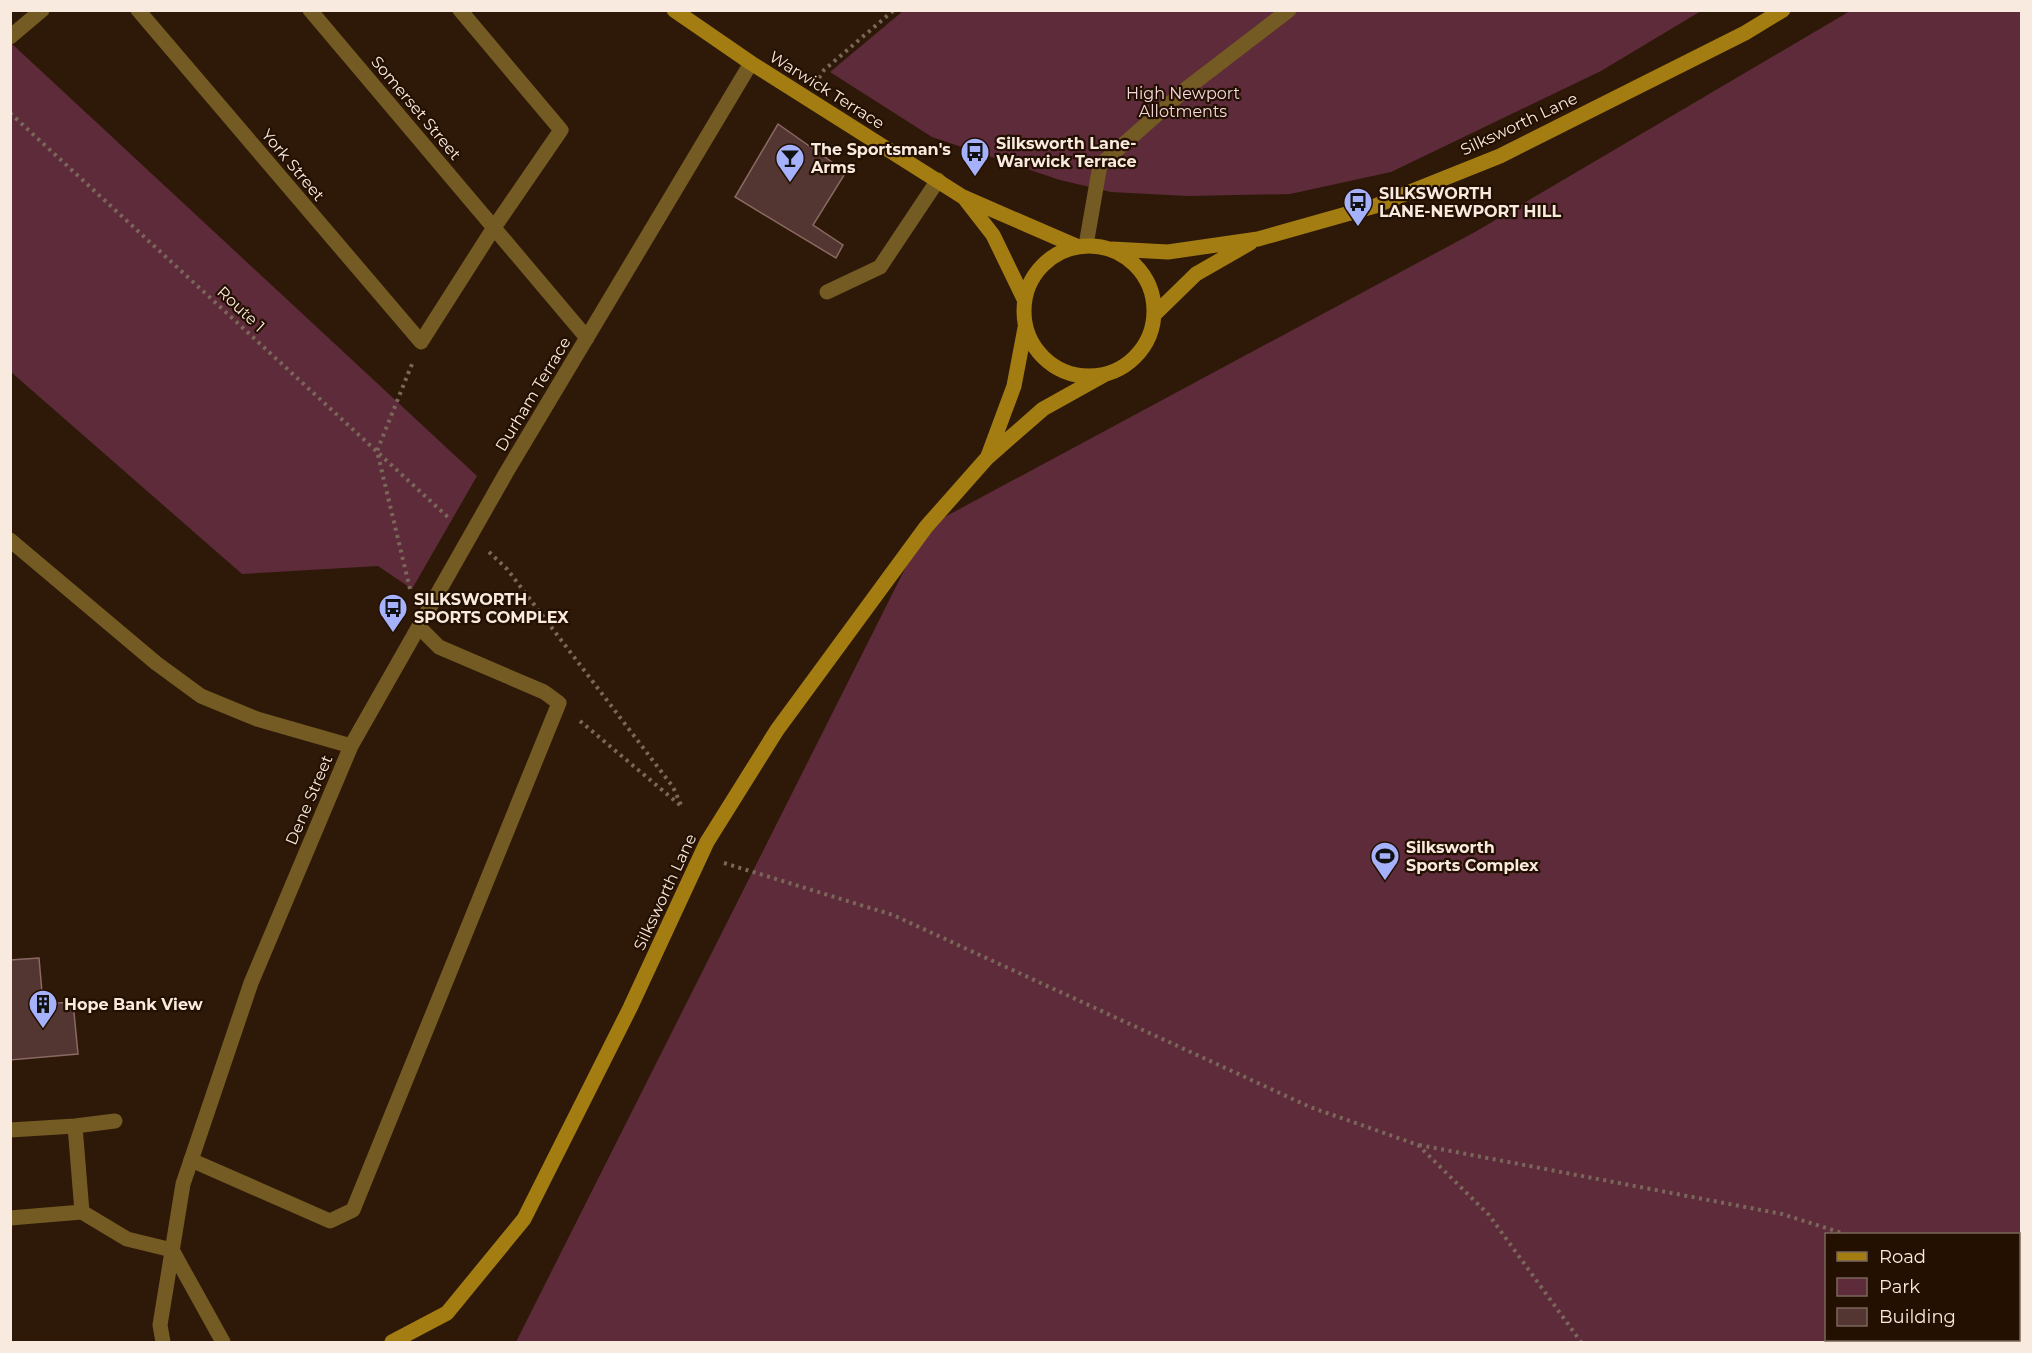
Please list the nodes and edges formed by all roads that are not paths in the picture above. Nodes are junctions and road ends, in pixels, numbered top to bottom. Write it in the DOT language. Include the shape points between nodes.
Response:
graph roads {
  1 [pos="42,10"];
  2 [pos="138,10"];
  3 [pos="310,10"];
  4 [pos="460,10"];
  5 [pos="674,10"];
  6 [pos="1289,10"];
  7 [pos="1783,10"];
  8 [pos="10,37"];
  9 [pos="751,63"];
  10 [pos="938,180"];
  11 [pos="963,197"];
  12 [pos="493,229"];
  13 [pos="1258,239"];
  14 [pos="1081,246"];
  15 [pos="1112,249"];
  16 [pos="827,292"];
  17 [pos="1024,299"];
  18 [pos="1155,314"];
  19 [pos="1025,328"];
  20 [pos="587,338"];
  21 [pos="1104,375"];
  22 [pos="987,458"];
  23 [pos="10,540"];
  24 [pos="419,627"];
  25 [pos="351,746"];
  26 [pos="115,1121"];
  27 [pos="75,1126"];
  28 [pos="10,1130"];
  29 [pos="191,1160"];
  30 [pos="82,1212"];
  31 [pos="10,1218"];
  32 [pos="172,1250"];
  33 [pos="163,1342"];
  34 [pos="223,1342"];
  35 [pos="392,1342"];
  1 -- 8 [label="street"];
  2 -- 12 [label="street, York Street" via="421,342"];
  3 -- 12 [label="street, Somerset Street"];
  4 -- 12 [label="street" via="561,129"];
  5 -- 9 [label="street, Warwick Terrace"];
  6 -- 14 [label="street" via="1186,89 1100,165"];
  7 -- 13 [label="street, Silksworth Lane" via="1745,33 1500,156 1375,206"];
  9 -- 10 [label="street, Warwick Terrace"];
  9 -- 20 [label="street, Durham Terrace"];
  10 -- 11 [label="street, Warwick Terrace"];
  10 -- 16 [label="street" via="880,267"];
  11 -- 14 [label="street, Warwick Terrace"];
  11 -- 17 [label="street, Warwick Terrace" via="993,235"];
  12 -- 20 [label="street, Somerset Street"];
  13 -- 15 [label="street, Silksworth Lane" via="1168,252"];
  13 -- 18 [label="street, Silksworth Lane" via="1196,274"];
  14 -- 15 [label="street, Silksworth Lane"];
  14 -- 17 [label="street, Silksworth Lane" via="1056,254 1035,273"];
  15 -- 18 [label="street, Silksworth Lane" via="1135,264 1150,287"];
  17 -- 19 [label="street, Silksworth Lane"];
  18 -- 21 [label="street, Silksworth Lane" via="1150,336 1139,355 1123,368"];
  19 -- 21 [label="street, Silksworth Lane" via="1036,350 1054,367 1078,376"];
  19 -- 22 [label="street, Silksworth Lane" via="1014,386"];
  20 -- 24 [label="street, Durham Terrace"];
  21 -- 22 [label="street, Silksworth Lane" via="1043,410"];
  22 -- 35 [label="street, Silksworth Lane" via="926,527 777,730 713,833 524,1219 447,1313"];
  23 -- 25 [label="street, Dene Street" via="201,696 257,719"];
  24 -- 25 [label="street, Durham Terrace"];
  24 -- 29 [label="street" via="439,647 544,692 559,703 353,1210 330,1221"];
  25 -- 29 [label="street, Dene Street" via="251,983"];
  26 -- 27 [label="street"];
  27 -- 28 [label="street"];
  27 -- 30 [label="street"];
  29 -- 32 [label="street, Dene Street"];
  30 -- 31 [label="street"];
  30 -- 32 [label="street" via="127,1239"];
  32 -- 33 [label="street, Dene Street" via="160,1325"];
  32 -- 34 [label="street"];
}
